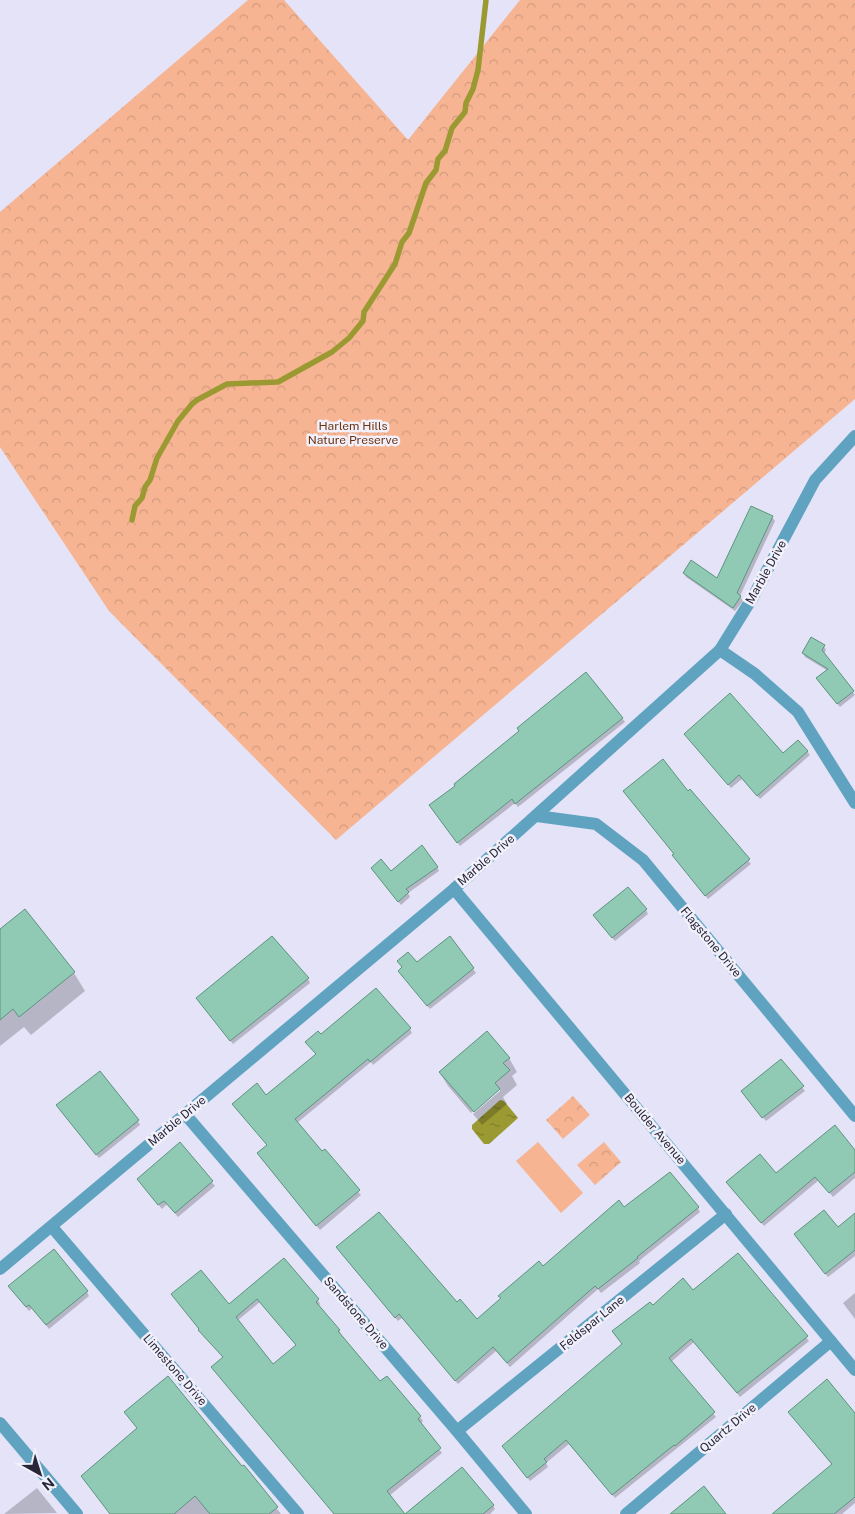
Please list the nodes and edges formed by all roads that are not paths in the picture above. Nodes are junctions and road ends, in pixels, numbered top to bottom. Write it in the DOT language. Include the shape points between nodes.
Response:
graph roads {
  1 [pos="855,436"];
  2 [pos="720,650"];
  3 [pos="855,803"];
  4 [pos="537,816"];
  5 [pos="454,889"];
  6 [pos="185,1114"];
  7 [pos="855,1116"];
  8 [pos="726,1214"];
  9 [pos="52,1227"];
  10 [pos="0,1270"];
  11 [pos="831,1341"];
  12 [pos="855,1370"];
  13 [pos="0,1423"];
  14 [pos="457,1431"];
  15 [pos="76,1514"];
  16 [pos="298,1514"];
  17 [pos="526,1514"];
  18 [pos="626,1514"];
  1 -- 2 [label="street, Marble Drive" via="815,480 754,595"];
  2 -- 3 [label="street" via="755,674 798,712"];
  2 -- 4 [label="street, Marble Drive"];
  4 -- 5 [label="street, Marble Drive"];
  4 -- 7 [label="street, Flagstone Drive" via="596,824 643,860"];
  5 -- 6 [label="street, Marble Drive"];
  5 -- 8 [label="street, Boulder Avenue"];
  6 -- 9 [label="street, Marble Drive"];
  6 -- 14 [label="street, Sandstone Drive"];
  8 -- 11 [label="street, Boulder Avenue"];
  8 -- 14 [label="street, Feldspar Lane"];
  9 -- 10 [label="street, Marble Drive"];
  9 -- 16 [label="street, Limestone Drive"];
  11 -- 12 [label="street, Boulder Avenue"];
  11 -- 18 [label="street, Quartz Drive"];
  13 -- 15 [label="street"];
  14 -- 17 [label="street, Sandstone Drive"];
}
